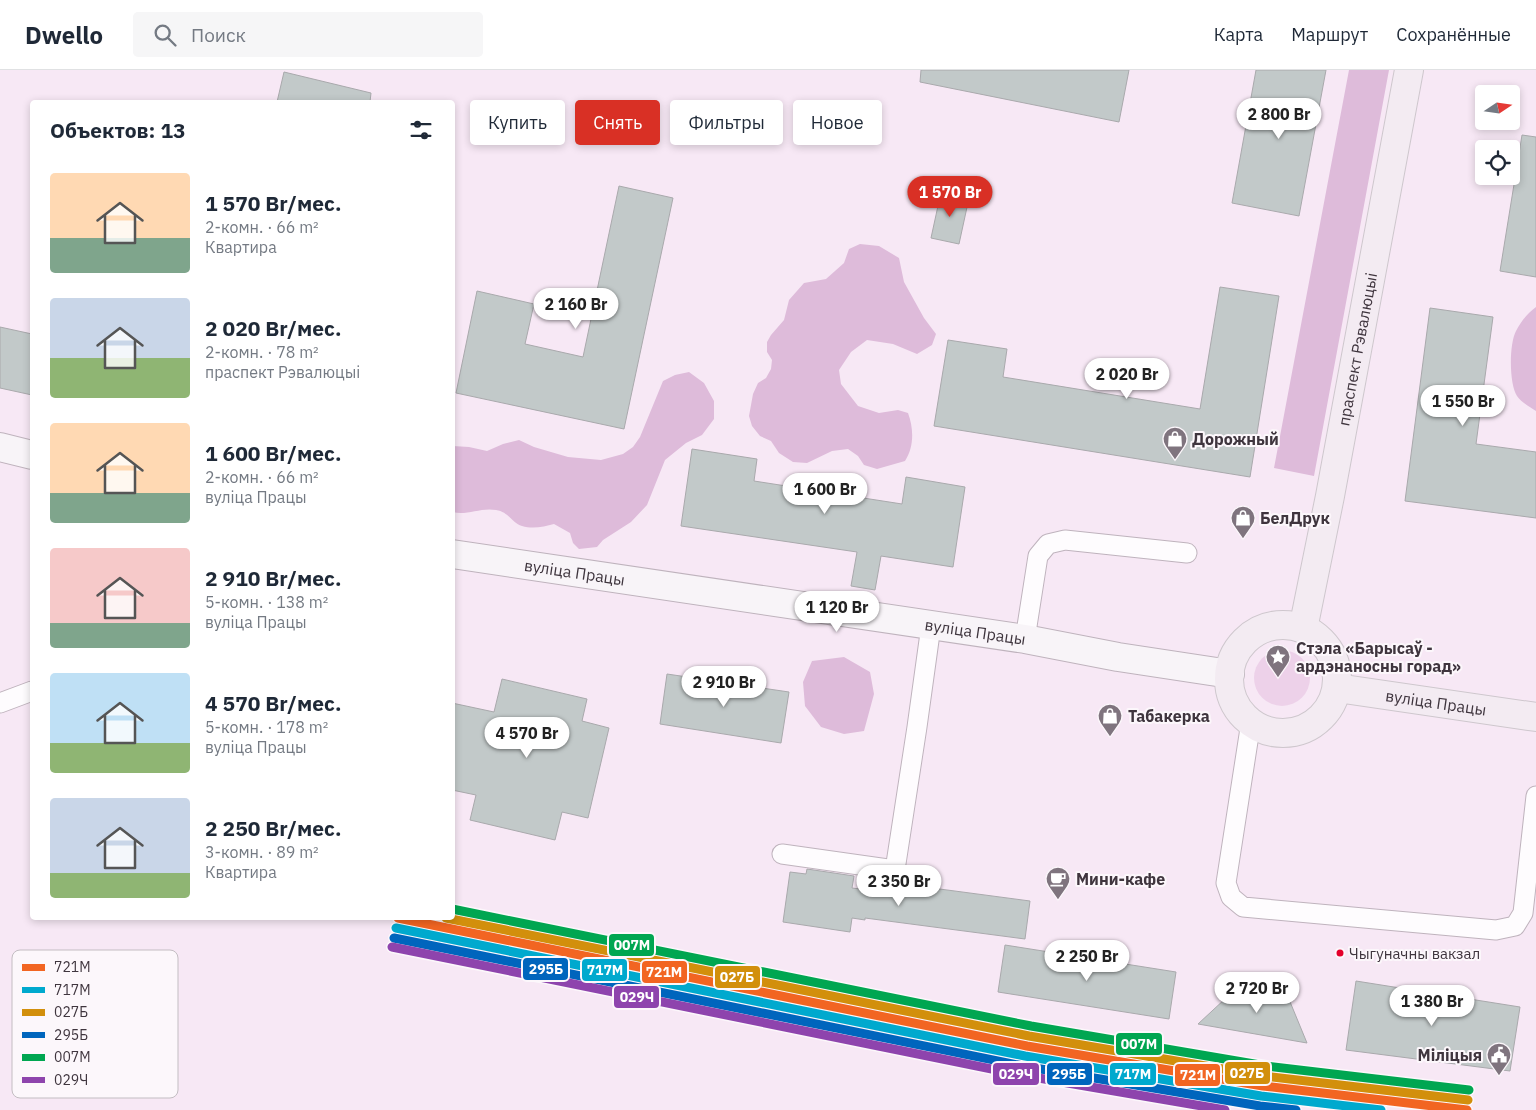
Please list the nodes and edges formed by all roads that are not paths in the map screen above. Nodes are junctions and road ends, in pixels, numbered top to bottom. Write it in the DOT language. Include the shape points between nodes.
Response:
graph roads {
  1 [pos="1409,70"];
  2 [pos="0,447"];
  3 [pos="30,454"];
  4 [pos="1186,553"];
  5 [pos="455,554"];
  6 [pos="931,626"];
  7 [pos="1303,629"];
  8 [pos="1025,639"];
  9 [pos="1230,674"];
  10 [pos="1337,688"];
  11 [pos="30,692"];
  12 [pos="0,703"];
  13 [pos="1536,717"];
  14 [pos="1251,722"];
  15 [pos="1536,796"];
  16 [pos="782,854"];
  1 -- 7 [label="main road, праспект Рэвалюцыі"];
  2 -- 3 [label="main road"];
  4 -- 8 [label="lane" via="1065,540 1048,544 1038,556"];
  5 -- 6 [label="main road, вуліца Працы"];
  6 -- 8 [label="main road, вуліца Працы"];
  6 -- 16 [label="lane" via="895,870"];
  7 -- 9 [label="main road" via="1275,626 1259,631 1245,641 1235,656"];
  7 -- 10 [label="main road" via="1322,641 1332,655"];
  8 -- 9 [label="main road, вуліца Працы"];
  9 -- 14 [label="main road" via="1231,692 1239,709"];
  10 -- 13 [label="main road, вуліца Працы"];
  10 -- 14 [label="main road" via="1331,705 1304,729 1286,733 1268,731"];
  11 -- 12 [label="lane"];
  14 -- 15 [label="lane" via="1226,883 1231,897 1243,906 1496,930 1515,926 1523,913"];
}
